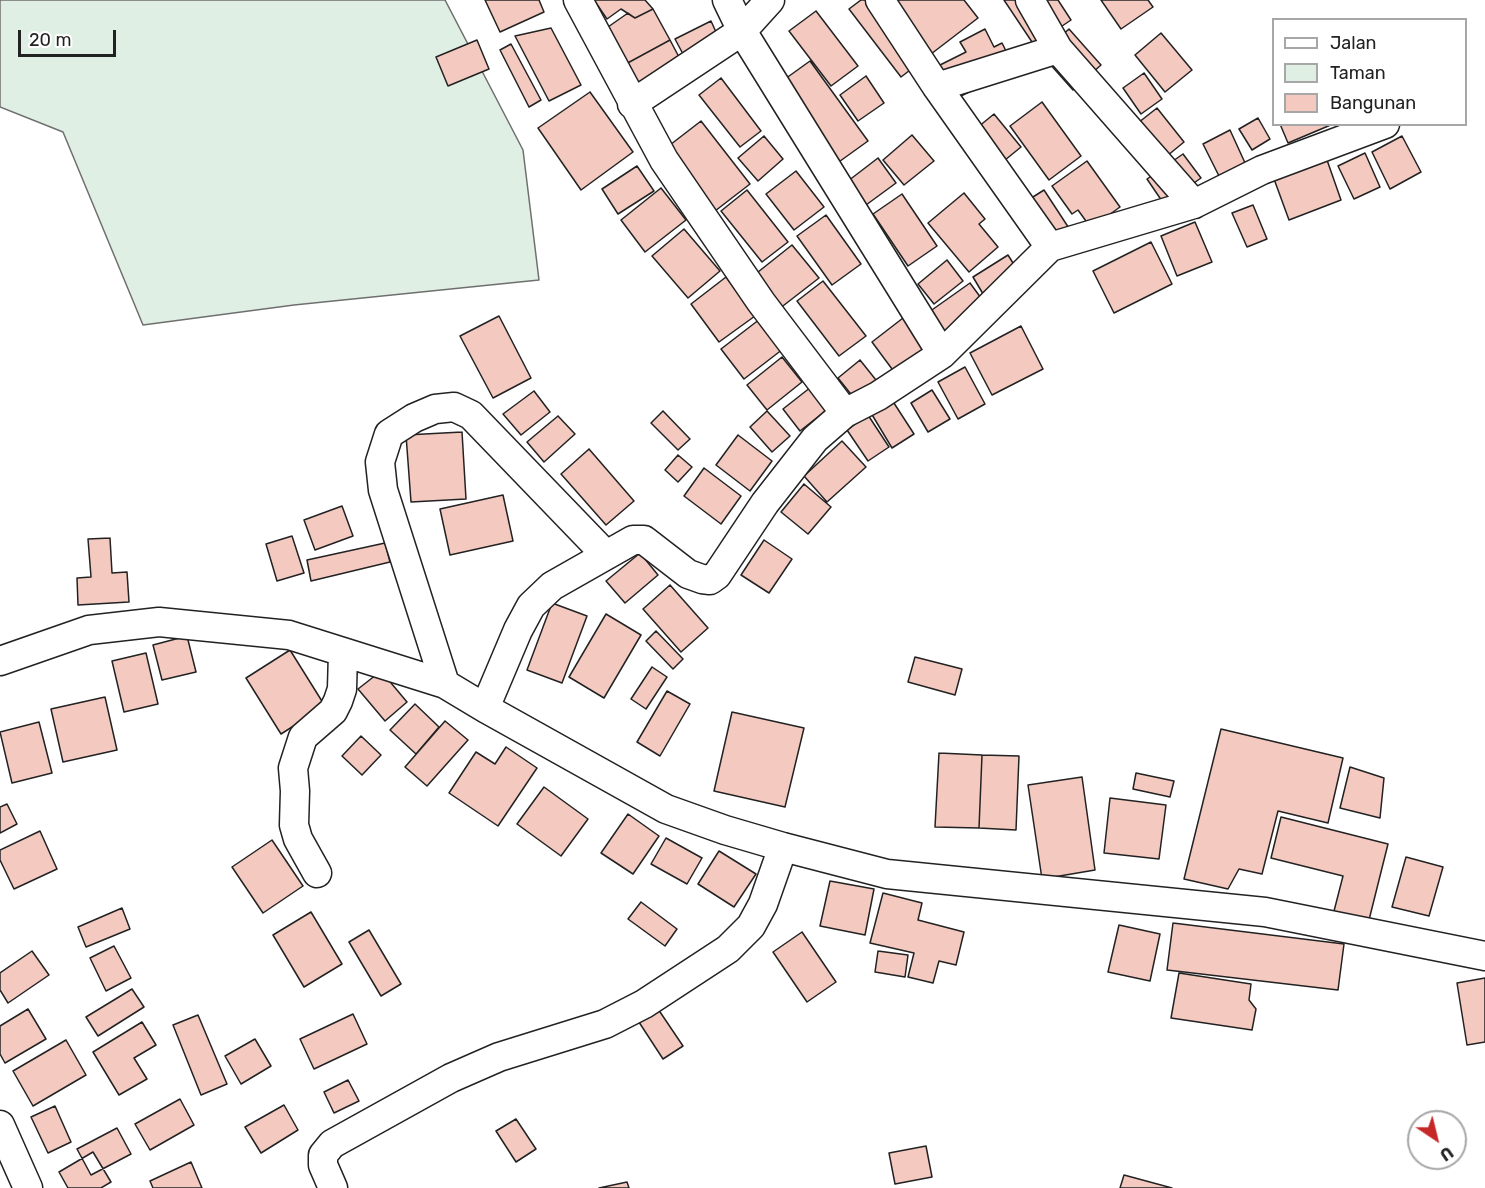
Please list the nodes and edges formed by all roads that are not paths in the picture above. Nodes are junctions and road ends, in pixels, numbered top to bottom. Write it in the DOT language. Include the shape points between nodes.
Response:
graph roads {
  1 [pos="578,0"];
  2 [pos="727,0"];
  3 [pos="770,0"];
  4 [pos="880,0"];
  5 [pos="1030,0"];
  6 [pos="742,31"];
  7 [pos="1058,49"];
  8 [pos="937,87"];
  9 [pos="633,104"];
  10 [pos="1380,126"];
  11 [pos="1194,204"];
  12 [pos="1050,247"];
  13 [pos="942,354"];
  14 [pos="844,412"];
  15 [pos="606,555"];
  16 [pos="343,653"];
  17 [pos="0,661"];
  18 [pos="445,684"];
  19 [pos="485,708"];
  20 [pos="783,847"];
  21 [pos="317,873"];
  22 [pos="1485,956"];
  23 [pos="0,1125"];
  24 [pos="28,1188"];
  25 [pos="333,1188"];
  1 -- 9 [label="street"];
  2 -- 6 [label="street"];
  3 -- 6 [label="street"];
  4 -- 8 [label="street"];
  5 -- 7 [label="street"];
  6 -- 9 [label="street"];
  6 -- 13 [label="street"];
  7 -- 8 [label="street"];
  7 -- 11 [label="street"];
  8 -- 12 [label="street"];
  9 -- 14 [label="street" via="664,160 761,302"];
  10 -- 11 [label="street" via="1262,170"];
  11 -- 12 [label="street"];
  12 -- 13 [label="street"];
  13 -- 14 [label="street" via="878,396"];
  14 -- 15 [label="street" via="815,439 710,580 688,574 644,540 633,540"];
  15 -- 18 [label="street" via="471,415 454,406 435,409 389,434 380,462 383,490"];
  15 -- 19 [label="street" via="552,586 531,606"];
  16 -- 17 [label="street" via="289,635 159,622 89,630"];
  16 -- 18 [label="street"];
  16 -- 21 [label="street" via="338,701 333,711 303,737 293,768 294,825"];
  18 -- 19 [label="street"];
  19 -- 20 [label="street" via="666,809"];
  20 -- 22 [label="street" via="887,874 1265,912"];
  20 -- 25 [label="street" via="763,904 751,926 728,949 644,1004 605,1024 470,1069 332,1144 323,1155 323,1165"];
  23 -- 24 [label="street"];
}
